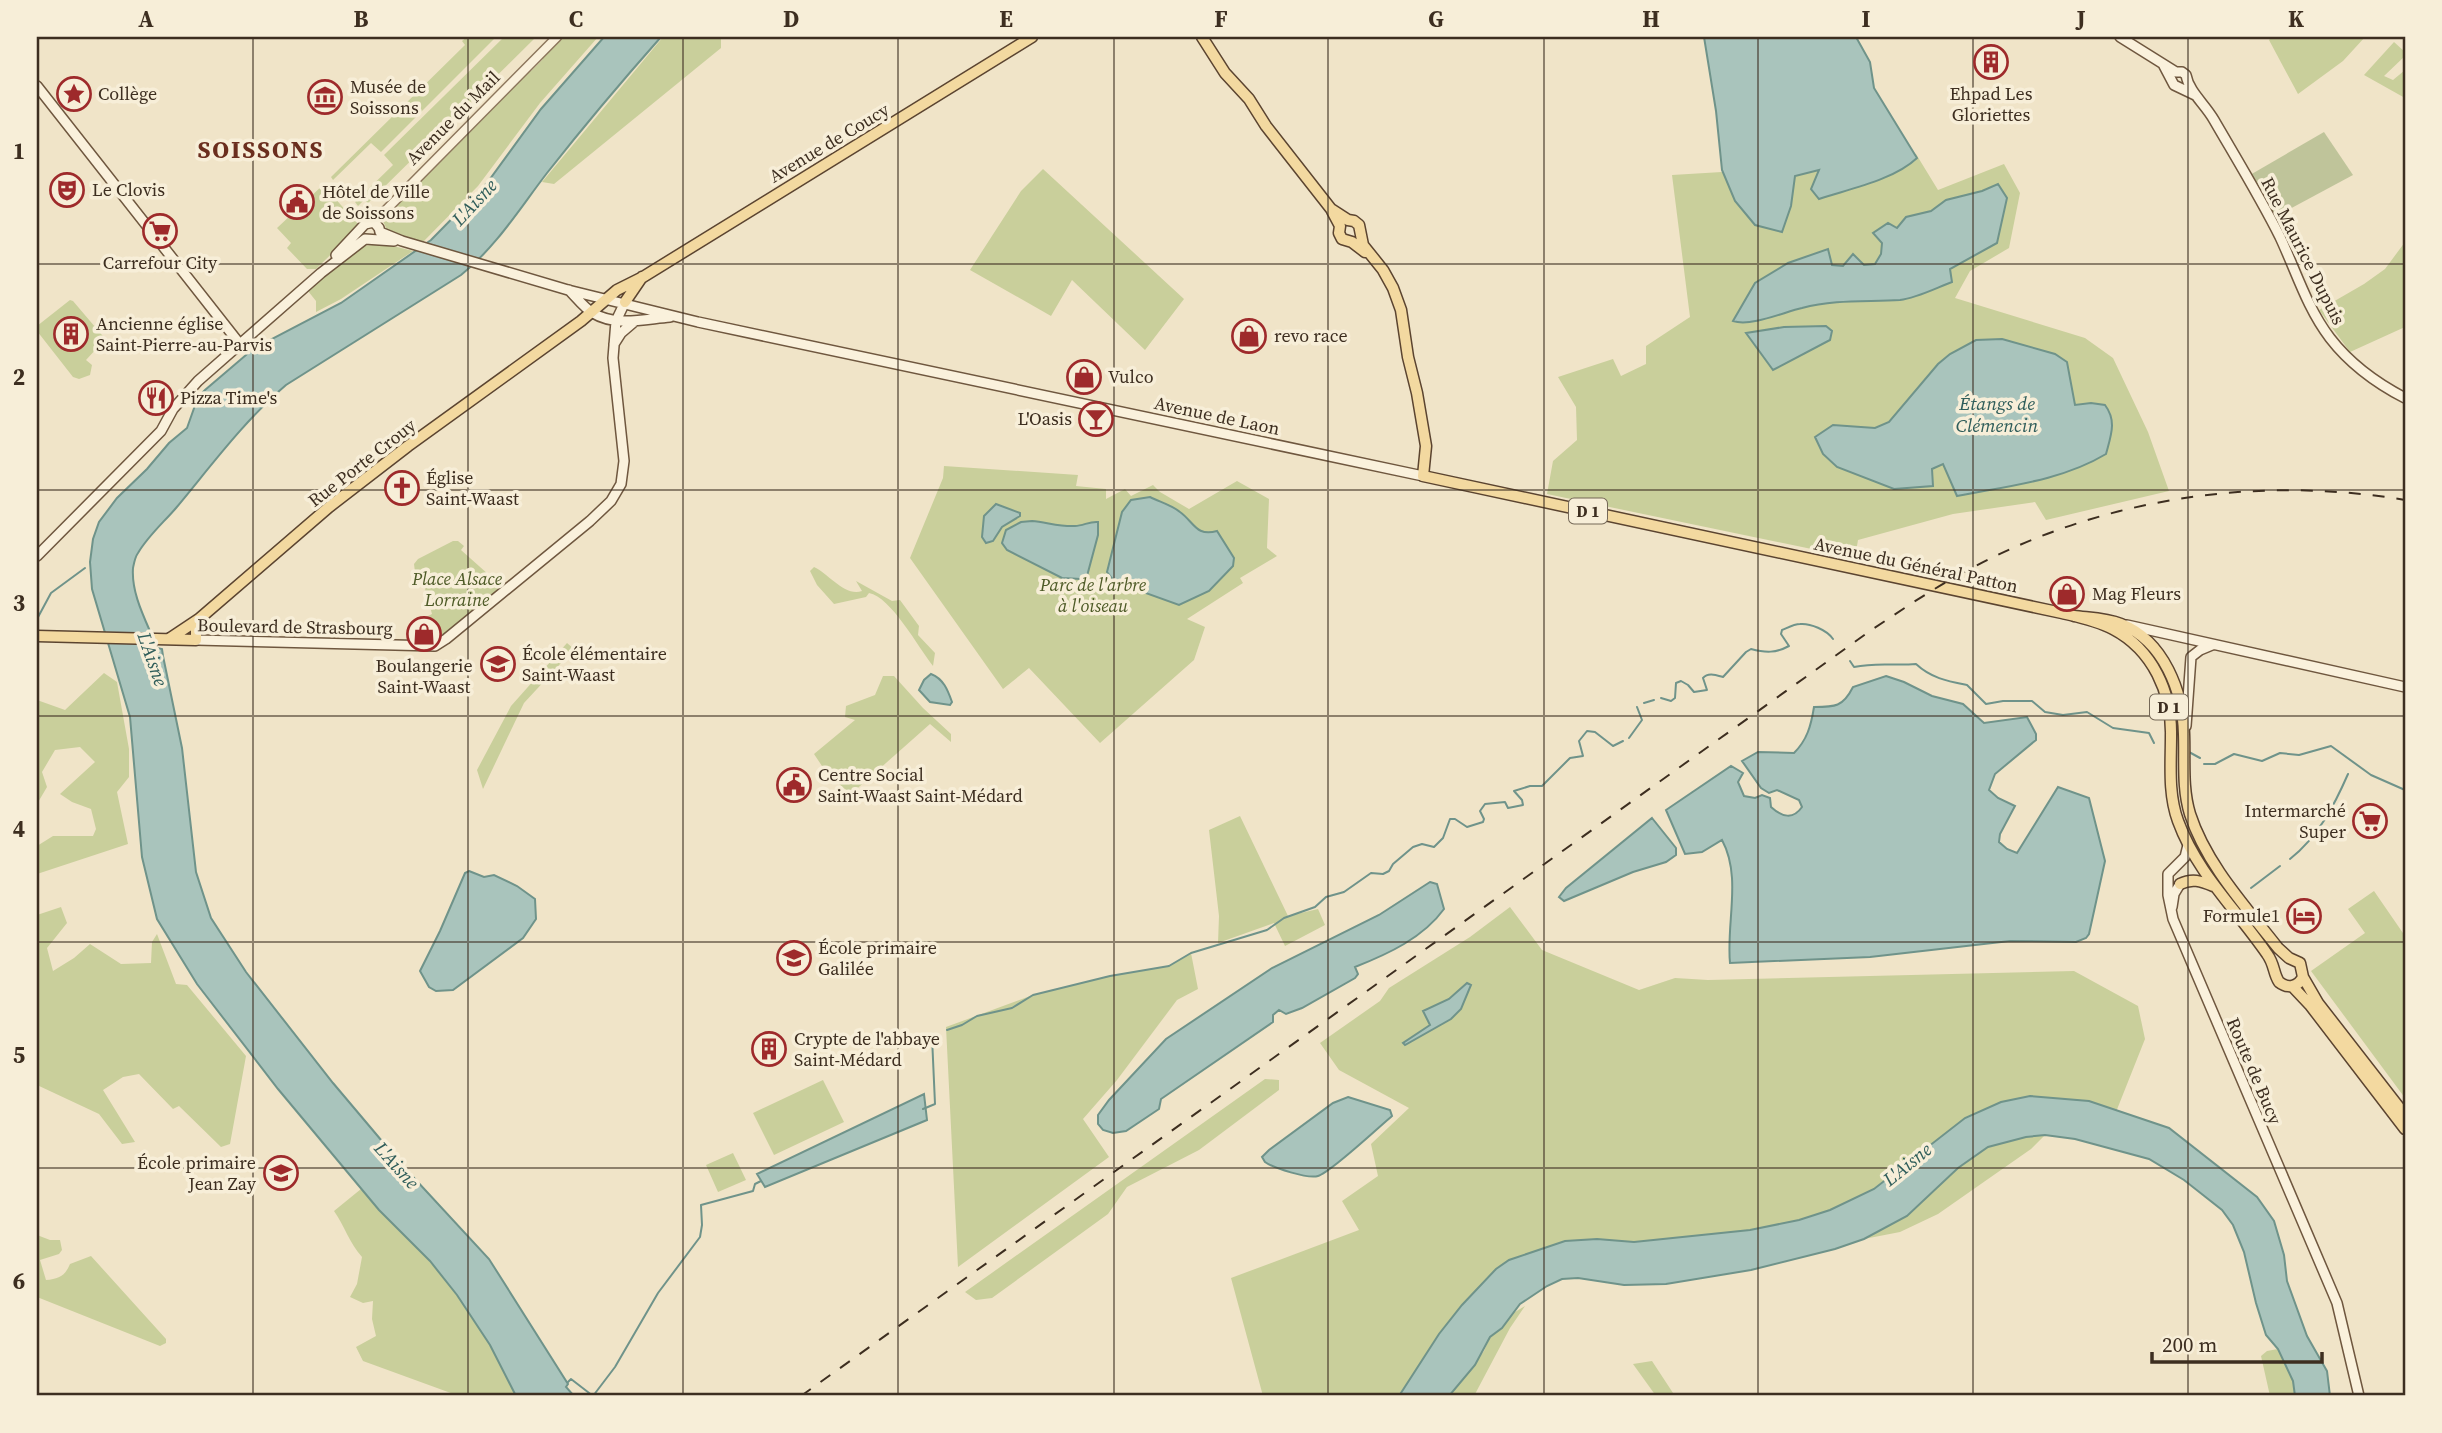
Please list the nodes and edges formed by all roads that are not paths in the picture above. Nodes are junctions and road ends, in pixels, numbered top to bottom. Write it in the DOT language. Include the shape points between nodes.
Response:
graph roads {
  1 [pos="557,37"];
  2 [pos="1032,37"];
  3 [pos="1202,37"];
  4 [pos="2120,37"];
  5 [pos="37,86"];
  6 [pos="374,222"];
  7 [pos="1344,223"];
  8 [pos="361,229"];
  9 [pos="378,236"];
  10 [pos="365,239"];
  11 [pos="1356,239"];
  12 [pos="321,272"];
  13 [pos="643,277"];
  14 [pos="568,289"];
  15 [pos="633,290"];
  16 [pos="607,298"];
  17 [pos="625,302"];
  18 [pos="640,307"];
  19 [pos="591,312"];
  20 [pos="675,316"];
  21 [pos="636,320"];
  22 [pos="616,321"];
  23 [pos="239,343"];
  24 [pos="614,344"];
  25 [pos="2405,398"];
  26 [pos="1423,476"];
  27 [pos="1752,545"];
  28 [pos="37,556"];
  29 [pos="2074,616"];
  30 [pos="199,619"];
  31 [pos="2122,624"];
  32 [pos="2168,634"];
  33 [pos="37,636"];
  34 [pos="2179,636"];
  35 [pos="169,639"];
  36 [pos="196,640"];
  37 [pos="2152,646"];
  38 [pos="2212,646"];
  39 [pos="2190,659"];
  40 [pos="2152,664"];
  41 [pos="2172,675"];
  42 [pos="2405,687"];
  43 [pos="2185,738"];
  44 [pos="2188,845"];
  45 [pos="2180,884"];
  46 [pos="2213,886"];
  47 [pos="2173,919"];
  48 [pos="2289,958"];
  49 [pos="2276,969"];
  50 [pos="2303,977"];
  51 [pos="2292,987"];
  52 [pos="2405,1115"];
  53 [pos="2405,1129"];
  54 [pos="2359,1396"];
  1 -- 6 [label="street, Avenue du Mail"];
  2 -- 13 [label="main road, Avenue de Coucy"];
  3 -- 7 [label="main road" via="1225,73"];
  4 -- 25 [label="main road, Rue Maurice Dupuis" via="2174,75 2184,73 2183,85 2210,114 2271,218 2310,306 2330,338 2363,372"];
  5 -- 23 [label="main road"];
  6 -- 8 [label="main road"];
  6 -- 9 [label="main road" via="380,228"];
  7 -- 11 [label="main road" via="1359,225"];
  7 -- 11 [label="main road" via="1339,233 1342,239"];
  8 -- 10 [label="main road"];
  8 -- 12 [label="main road"];
  9 -- 10 [label="main road"];
  9 -- 14 [label="main road"];
  10 -- 12 [label="main road"];
  11 -- 26 [label="main road" via="1382,270 1401,310 1426,446"];
  12 -- 23 [label="main road"];
  13 -- 15 [label="main road"];
  13 -- 16 [label="main road, Avenue de Coucy"];
  14 -- 16 [label="main road, Avenue de Laon"];
  14 -- 19 [label="main road"];
  15 -- 17 [label="main road"];
  15 -- 18 [label="main road"];
  16 -- 17 [label="main road, Avenue de Laon"];
  16 -- 19 [label="main road, Rue Porte Crouy"];
  17 -- 18 [label="main road, Avenue de Laon"];
  17 -- 22 [label="main road"];
  18 -- 20 [label="main road, Avenue de Laon"];
  19 -- 22 [label="main road"];
  19 -- 30 [label="main road, Rue Porte Crouy" via="328,507"];
  20 -- 21 [label="main road"];
  20 -- 26 [label="main road, Avenue de Laon"];
  21 -- 22 [label="main road"];
  21 -- 24 [label="main road"];
  22 -- 24 [label="main road"];
  23 -- 28 [label="main road" via="187,392 161,431"];
  24 -- 36 [label="main road, Boulevard de Strasbourg" via="624,461 621,484 611,501 446,639 435,646"];
  26 -- 27 [label="main road, Avenue de Laon / D 1"];
  27 -- 29 [label="main road, Avenue du Général Patton / D 1"];
  29 -- 31 [label="main road, D 1"];
  29 -- 40 [label="main road, D 1" via="2112,629 2138,647"];
  30 -- 35 [label="main road, Rue Porte Crouy"];
  30 -- 36 [label="main road"];
  31 -- 32 [label="main road"];
  31 -- 37 [label="main road, D 1"];
  32 -- 34 [label="main road"];
  32 -- 37 [label="main road"];
  33 -- 35 [label="main road, Boulevard de Strasbourg"];
  34 -- 38 [label="main road"];
  34 -- 39 [label="main road" via="2189,647"];
  35 -- 36 [label="main road, Boulevard de Strasbourg"];
  37 -- 40 [label="main road"];
  37 -- 41 [label="main road, D 1"];
  38 -- 39 [label="main road"];
  38 -- 42 [label="main road"];
  39 -- 41 [label="main road" via="2183,671"];
  39 -- 43 [label="main road"];
  40 -- 41 [label="main road"];
  40 -- 44 [label="main road, D 1" via="2170,715 2171,785"];
  41 -- 43 [label="main road, D 1"];
  43 -- 48 [label="main road, D 1" via="2187,803 2199,836"];
  44 -- 46 [label="main road, D 1"];
  44 -- 47 [label="main road, Route de Bucy" via="2185,857 2168,874"];
  45 -- 46 [label="main road" via="2199,880"];
  45 -- 47 [label="main road" via="2173,901"];
  46 -- 49 [label="main road, D 1"];
  47 -- 54 [label="main road, Route de Bucy" via="2341,1313"];
  48 -- 49 [label="main road"];
  48 -- 50 [label="main road" via="2301,963"];
  49 -- 51 [label="main road" via="2279,982"];
  50 -- 51 [label="main road"];
  50 -- 52 [label="main road"];
  51 -- 53 [label="main road"];
}
